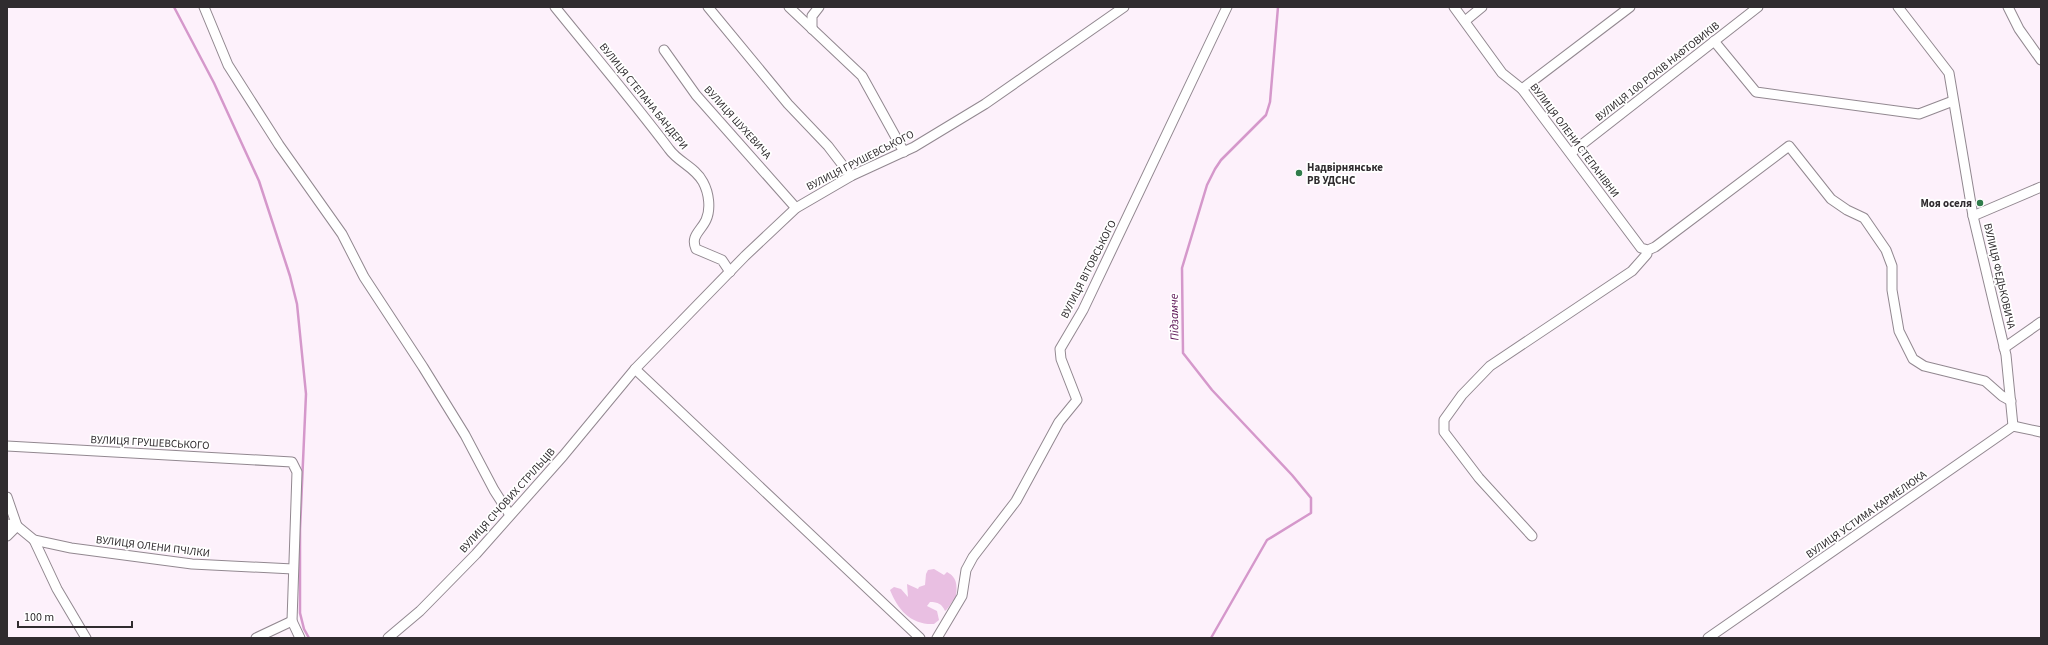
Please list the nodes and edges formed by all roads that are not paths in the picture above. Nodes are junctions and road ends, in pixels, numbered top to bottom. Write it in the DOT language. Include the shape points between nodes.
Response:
graph roads {
  1 [pos="204,7"];
  2 [pos="555,7"];
  3 [pos="708,7"];
  4 [pos="789,7"];
  5 [pos="819,7"];
  6 [pos="1124,7"];
  7 [pos="1227,7"];
  8 [pos="1454,7"];
  9 [pos="1482,7"];
  10 [pos="1630,7"];
  11 [pos="1758,7"];
  12 [pos="1898,7"];
  13 [pos="2008,7"];
  14 [pos="1465,21"];
  15 [pos="812,29"];
  16 [pos="1714,41"];
  17 [pos="664,50"];
  18 [pos="2041,60"];
  19 [pos="1522,88"];
  20 [pos="1953,100"];
  21 [pos="904,152"];
  22 [pos="1571,153"];
  23 [pos="851,176"];
  24 [pos="2041,187"];
  25 [pos="796,208"];
  26 [pos="1973,216"];
  27 [pos="1647,252"];
  28 [pos="730,272"];
  29 [pos="2041,322"];
  30 [pos="2004,348"];
  31 [pos="635,369"];
  32 [pos="2011,401"];
  33 [pos="2013,426"];
  34 [pos="2041,432"];
  35 [pos="7,446"];
  36 [pos="7,497"];
  37 [pos="510,515"];
  38 [pos="7,524"];
  39 [pos="17,526"];
  40 [pos="7,536"];
  41 [pos="1532,536"];
  42 [pos="34,540"];
  43 [pos="293,569"];
  44 [pos="292,621"];
  45 [pos="86,638"];
  46 [pos="256,638"];
  47 [pos="300,638"];
  48 [pos="388,638"];
  49 [pos="920,638"];
  50 [pos="936,638"];
  51 [pos="1708,638"];
  1 -- 37 [label="street" via="228,65 279,145 342,234 364,277 469,441"];
  2 -- 28 [label="street, ВУЛИЦЯ СТЕПАНА БАНДЕРИ" via="598,57 675,157 694,170 703,182 709,210 706,221 694,237 693,243 696,249 722,260"];
  3 -- 23 [label="street"];
  4 -- 15 [label="street"];
  5 -- 15 [label="street" via="812,16"];
  6 -- 21 [label="street, ВУЛИЦЯ ГРУШЕВСЬКОГО" via="985,104"];
  7 -- 50 [label="street, ВУЛИЦЯ ВІТОВСЬКОГО" via="1083,310 1060,349 1061,359 1077,400 1059,422 1016,501 971,561 966,570 962,596"];
  8 -- 14 [label="street, ВУЛИЦЯ ОЛЕНИ СТЕПАНІВНИ"];
  9 -- 14 [label="street"];
  10 -- 19 [label="street"];
  11 -- 16 [label="street, ВУЛИЦЯ 100 РОКІВ НАФТОВИКІВ"];
  12 -- 20 [label="street, ВУЛИЦЯ ФЕДЬКОВИЧА" via="1949,73"];
  13 -- 18 [label="street"];
  14 -- 19 [label="street, ВУЛИЦЯ ОЛЕНИ СТЕПАНІВНИ" via="1502,73"];
  15 -- 21 [label="street" via="862,76"];
  16 -- 20 [label="street" via="1756,92 1919,114"];
  16 -- 22 [label="street, ВУЛИЦЯ 100 РОКІВ НАФТОВИКІВ"];
  17 -- 25 [label="street, ВУЛИЦЯ ШУХЕВИЧА" via="696,95"];
  19 -- 22 [label="street, ВУЛИЦЯ ОЛЕНИ СТЕПАНІВНИ"];
  20 -- 26 [label="street, ВУЛИЦЯ ФЕДЬКОВИЧА"];
  21 -- 23 [label="street, ВУЛИЦЯ ГРУШЕВСЬКОГО"];
  22 -- 27 [label="street, ВУЛИЦЯ ОЛЕНИ СТЕПАНІВНИ" via="1641,248"];
  23 -- 25 [label="street, ВУЛИЦЯ ГРУШЕВСЬКОГО"];
  24 -- 26 [label="street"];
  25 -- 28 [label="street, ВУЛИЦЯ ГРУШЕВСЬКОГО"];
  26 -- 30 [label="street, ВУЛИЦЯ ФЕДЬКОВИЧА"];
  27 -- 32 [label="street" via="1789,146 1831,199 1864,218 1886,250 1892,266 1892,290 1899,331 1913,359 1924,366 1985,381"];
  27 -- 41 [label="street" via="1632,271 1490,366 1462,395 1444,420 1444,432 1479,478"];
  28 -- 31 [label="street, ВУЛИЦЯ ГРУШЕВСЬКОГО"];
  29 -- 30 [label="street"];
  30 -- 32 [label="street, ВУЛИЦЯ ФЕДЬКОВИЧА"];
  31 -- 37 [label="street, ВУЛИЦЯ СІЧОВИХ СТРІЛЬЦІВ"];
  31 -- 49 [label="street"];
  32 -- 33 [label="street, ВУЛИЦЯ ФЕДЬКОВИЧА"];
  33 -- 34 [label="street"];
  33 -- 51 [label="street, ВУЛИЦЯ УСТИМА КАРМЕЛЮКА"];
  35 -- 43 [label="street, ВУЛИЦЯ ГРУШЕВСЬКОГО" via="292,462 296,472"];
  36 -- 39 [label="street"];
  37 -- 48 [label="street, ВУЛИЦЯ СІЧОВИХ СТРІЛЬЦІВ" via="454,578"];
  38 -- 39 [label="street"];
  39 -- 40 [label="street"];
  39 -- 42 [label="street, ВУЛИЦЯ ОЛЕНИ ПЧІЛКИ"];
  42 -- 43 [label="street, ВУЛИЦЯ ОЛЕНИ ПЧІЛКИ" via="98,552 192,564"];
  42 -- 45 [label="street" via="57,589"];
  43 -- 44 [label="street"];
  44 -- 46 [label="street"];
  44 -- 47 [label="street"];
}
